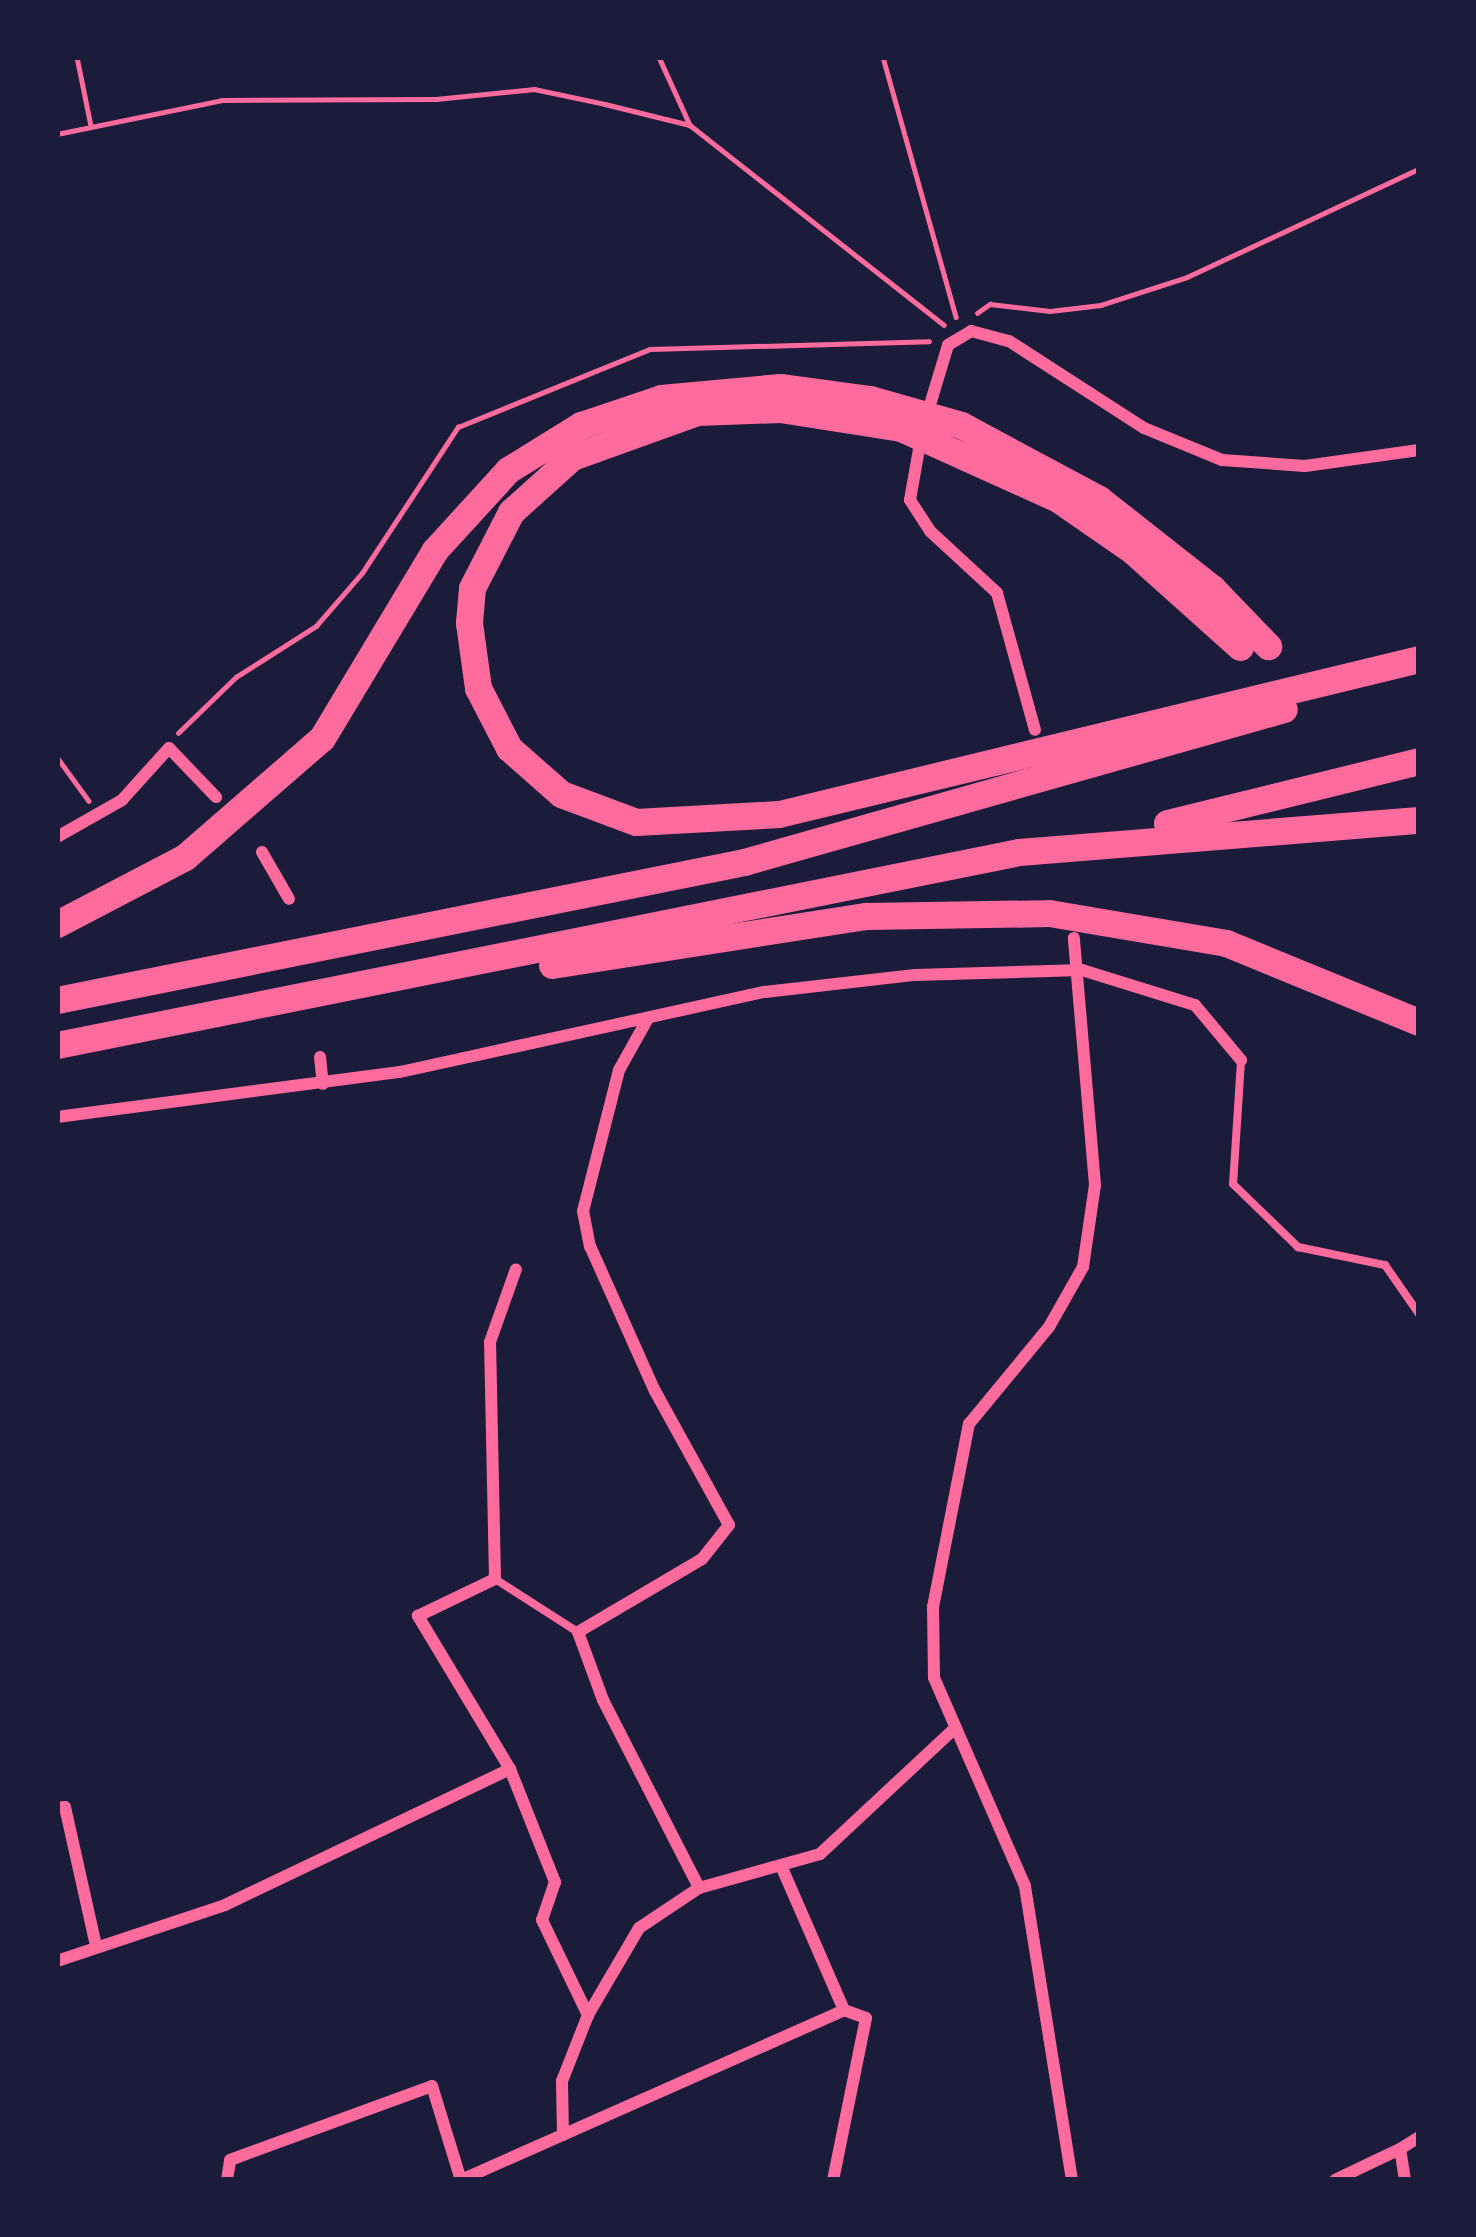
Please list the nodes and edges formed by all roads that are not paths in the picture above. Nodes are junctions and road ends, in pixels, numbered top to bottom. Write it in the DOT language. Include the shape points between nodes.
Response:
graph roads {
  1 [pos="1419,449"];
  2 [pos="1268,646"];
  3 [pos="1240,647"];
  4 [pos="1419,663"];
  5 [pos="1035,730"];
  6 [pos="1419,761"];
  7 [pos="216,796"];
  8 [pos="1419,820"];
  9 [pos="57,837"];
  10 [pos="1085,844"];
  11 [pos="262,852"];
  12 [pos="289,899"];
  13 [pos="57,924"];
  14 [pos="1074,938"];
  15 [pos="1082,970"];
  16 [pos="57,1000"];
  17 [pos="646,1020"];
  18 [pos="1419,1022"];
  19 [pos="153,1027"];
  20 [pos="57,1046"];
  21 [pos="320,1057"];
  22 [pos="1241,1060"];
  23 [pos="322,1084"];
  24 [pos="57,1117"];
  25 [pos="516,1268"];
  26 [pos="1419,1314"];
  27 [pos="495,1579"];
  28 [pos="578,1632"];
  29 [pos="953,1730"];
  30 [pos="510,1769"];
  31 [pos="57,1808"];
  32 [pos="782,1868"];
  33 [pos="699,1888"];
  34 [pos="96,1946"];
  35 [pos="57,1961"];
  36 [pos="844,2010"];
  37 [pos="588,2015"];
  38 [pos="563,2135"];
  39 [pos="1419,2137"];
  40 [pos="1400,2149"];
  41 [pos="227,2180"];
  42 [pos="461,2180"];
  43 [pos="833,2180"];
  44 [pos="1072,2180"];
  45 [pos="1335,2180"];
  46 [pos="1406,2180"];
  1 -- 5 [label="street" via="1305,466 1222,460 1144,428 1009,341 959,335 944,359 909,478 918,517 997,593"];
  2 -- 13 [label="highway" via="1212,588 1099,499 962,425 870,399 780,387 662,398 580,425 508,470 435,550 322,738 185,856"];
  3 -- 4 [label="highway" via="1133,551 1058,499 902,428 781,409 697,412 572,458 537,483 499,531 472,588 469,623 478,688 530,770 596,811 674,823 779,814"];
  4 -- 16 [label="highway" via="1009,793 744,862"];
  6 -- 10 [label="highway"];
  7 -- 9 [label="street" via="169,748 98,814"];
  8 -- 10 [label="highway"];
  10 -- 19 [label="highway"];
  11 -- 12 [label="street"];
  14 -- 15 [label="street"];
  15 -- 17 [label="street" via="827,981"];
  15 -- 22 [label="street" via="1196,1005"];
  15 -- 29 [label="street" via="1095,1185 1083,1268 1049,1327 968,1424 933,1606 934,1678"];
  17 -- 23 [label="street"];
  17 -- 28 [label="street" via="619,1070 583,1210 590,1246 656,1391 728,1525 702,1559"];
  18 -- 19 [label="highway" via="1226,943 1122,920 980,910 785,926"];
  19 -- 20 [label="highway"];
  21 -- 23 [label="street"];
  22 -- 26 [label="lane" via="1233,1184 1298,1247 1384,1265"];
  23 -- 24 [label="street"];
  25 -- 27 [label="street" via="490,1342"];
  27 -- 28 [label="lane"];
  27 -- 30 [label="street" via="418,1616"];
  28 -- 33 [label="street" via="603,1700"];
  29 -- 32 [label="street" via="820,1854"];
  29 -- 44 [label="street" via="1025,1886"];
  30 -- 34 [label="street" via="225,1905"];
  30 -- 37 [label="street" via="555,1882 542,1920"];
  31 -- 34 [label="street" via="65,1807"];
  32 -- 33 [label="street"];
  32 -- 36 [label="street"];
  33 -- 37 [label="street" via="639,1928"];
  34 -- 35 [label="street"];
  36 -- 38 [label="street"];
  36 -- 43 [label="street" via="866,2018"];
  37 -- 38 [label="street" via="562,2081"];
  38 -- 42 [label="street"];
  39 -- 40 [label="street"];
  40 -- 45 [label="street"];
  40 -- 46 [label="street"];
  41 -- 42 [label="street" via="230,2160 431,2086"];
}
